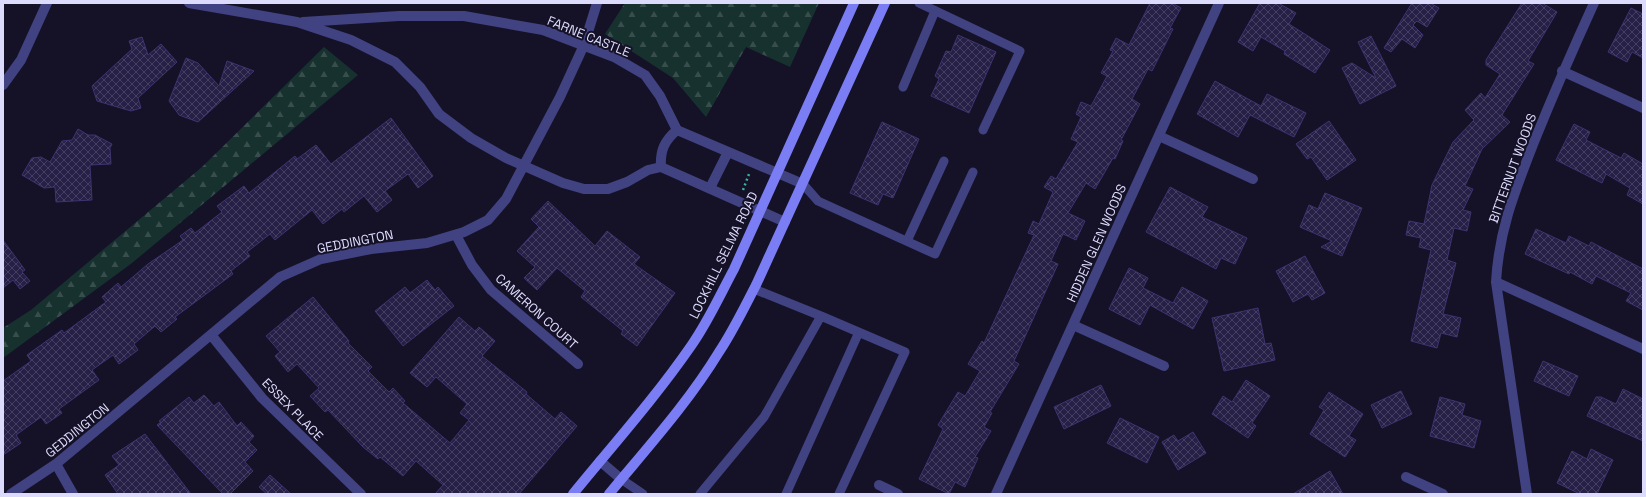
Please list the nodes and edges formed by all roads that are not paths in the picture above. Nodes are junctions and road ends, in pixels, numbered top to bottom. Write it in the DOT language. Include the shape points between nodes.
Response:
graph roads {
  1 [pos="47,3"];
  2 [pos="188,3"];
  3 [pos="597,3"];
  4 [pos="854,3"];
  5 [pos="885,3"];
  6 [pos="919,3"];
  7 [pos="1219,3"];
  8 [pos="1594,3"];
  9 [pos="935,11"];
  10 [pos="297,22"];
  11 [pos="584,45"];
  12 [pos="1562,71"];
  13 [pos="3,85"];
  14 [pos="903,87"];
  15 [pos="1643,108"];
  16 [pos="677,130"];
  17 [pos="983,130"];
  18 [pos="1159,136"];
  19 [pos="728,152"];
  20 [pos="944,161"];
  21 [pos="525,165"];
  22 [pos="662,168"];
  23 [pos="973,172"];
  24 [pos="777,174"];
  25 [pos="1253,179"];
  26 [pos="803,184"];
  27 [pos="710,188"];
  28 [pos="760,211"];
  29 [pos="785,222"];
  30 [pos="456,235"];
  31 [pos="907,241"];
  32 [pos="1496,282"];
  33 [pos="754,289"];
  34 [pos="821,316"];
  35 [pos="1073,325"];
  36 [pos="859,332"];
  37 [pos="212,336"];
  38 [pos="1643,348"];
  39 [pos="578,364"];
  40 [pos="1164,366"];
  41 [pos="600,461"];
  42 [pos="56,464"];
  43 [pos="1406,477"];
  44 [pos="621,479"];
  45 [pos="879,485"];
  46 [pos="11,494"];
  47 [pos="73,494"];
  48 [pos="361,494"];
  49 [pos="573,494"];
  50 [pos="609,494"];
  51 [pos="643,494"];
  52 [pos="700,494"];
  53 [pos="786,494"];
  54 [pos="839,494"];
  55 [pos="898,494"];
  56 [pos="996,494"];
  57 [pos="1443,494"];
  58 [pos="1528,494"];
  1 -- 13 [label="street" via="21,60"];
  2 -- 10 [label="street, FARNE CASTLE"];
  3 -- 11 [label="street, GEDDINGTON"];
  4 -- 24 [label="main road, LOCKHILL SELMA ROAD"];
  5 -- 26 [label="main road"];
  6 -- 9 [label="lane"];
  7 -- 18 [label="street, HIDDEN GLEN WOODS"];
  8 -- 12 [label="street, BITTERNUT WOODS"];
  9 -- 14 [label="lane"];
  9 -- 17 [label="lane" via="1020,51"];
  10 -- 11 [label="street, FARNE CASTLE" via="399,16 464,16 543,30"];
  10 -- 21 [label="street, FARNE CASTLE" via="351,40 395,62 420,87 439,114 471,138 506,158"];
  11 -- 16 [label="street, FARNE CASTLE" via="614,57 645,74 660,96"];
  11 -- 21 [label="street, GEDDINGTON"];
  12 -- 15 [label="street"];
  12 -- 32 [label="street, BITTERNUT WOODS" via="1509,207 1497,258"];
  16 -- 19 [label="street"];
  16 -- 22 [label="street" via="667,138 660,153"];
  18 -- 25 [label="street"];
  18 -- 35 [label="street, HIDDEN GLEN WOODS"];
  19 -- 24 [label="street"];
  19 -- 27 [label="street"];
  20 -- 31 [label="lane"];
  21 -- 22 [label="street, FARNE CASTLE" via="563,183 584,189 608,189 648,170"];
  21 -- 30 [label="street, GEDDINGTON" via="506,200 488,220"];
  22 -- 27 [label="street"];
  23 -- 31 [label="lane" via="935,254"];
  24 -- 26 [label="street"];
  24 -- 28 [label="main road, LOCKHILL SELMA ROAD"];
  26 -- 29 [label="main road"];
  26 -- 31 [label="lane" via="818,201"];
  27 -- 28 [label="street"];
  28 -- 29 [label="street"];
  28 -- 41 [label="main road, LOCKHILL SELMA ROAD" via="734,269 692,345 656,394"];
  29 -- 33 [label="main road"];
  30 -- 37 [label="street, GEDDINGTON" via="427,243 371,249 321,259 280,277"];
  30 -- 39 [label="street, CAMERON COURT" via="472,265 491,290"];
  32 -- 38 [label="street"];
  32 -- 58 [label="street, BITTERNUT WOODS"];
  33 -- 34 [label="lane"];
  33 -- 44 [label="main road" via="719,353 684,402"];
  34 -- 36 [label="lane"];
  34 -- 52 [label="lane" via="764,417"];
  35 -- 40 [label="street"];
  35 -- 56 [label="street, HIDDEN GLEN WOODS"];
  36 -- 53 [label="lane"];
  36 -- 54 [label="lane" via="905,352"];
  37 -- 42 [label="street, GEDDINGTON"];
  37 -- 48 [label="street, ESSEX PLACE" via="262,398"];
  41 -- 44 [label="street"];
  41 -- 49 [label="main road, LOCKHILL SELMA ROAD"];
  42 -- 46 [label="street, GEDDINGTON"];
  42 -- 47 [label="street"];
  43 -- 57 [label="street"];
  44 -- 50 [label="main road"];
  44 -- 51 [label="lane"];
  45 -- 55 [label="street"];
}
